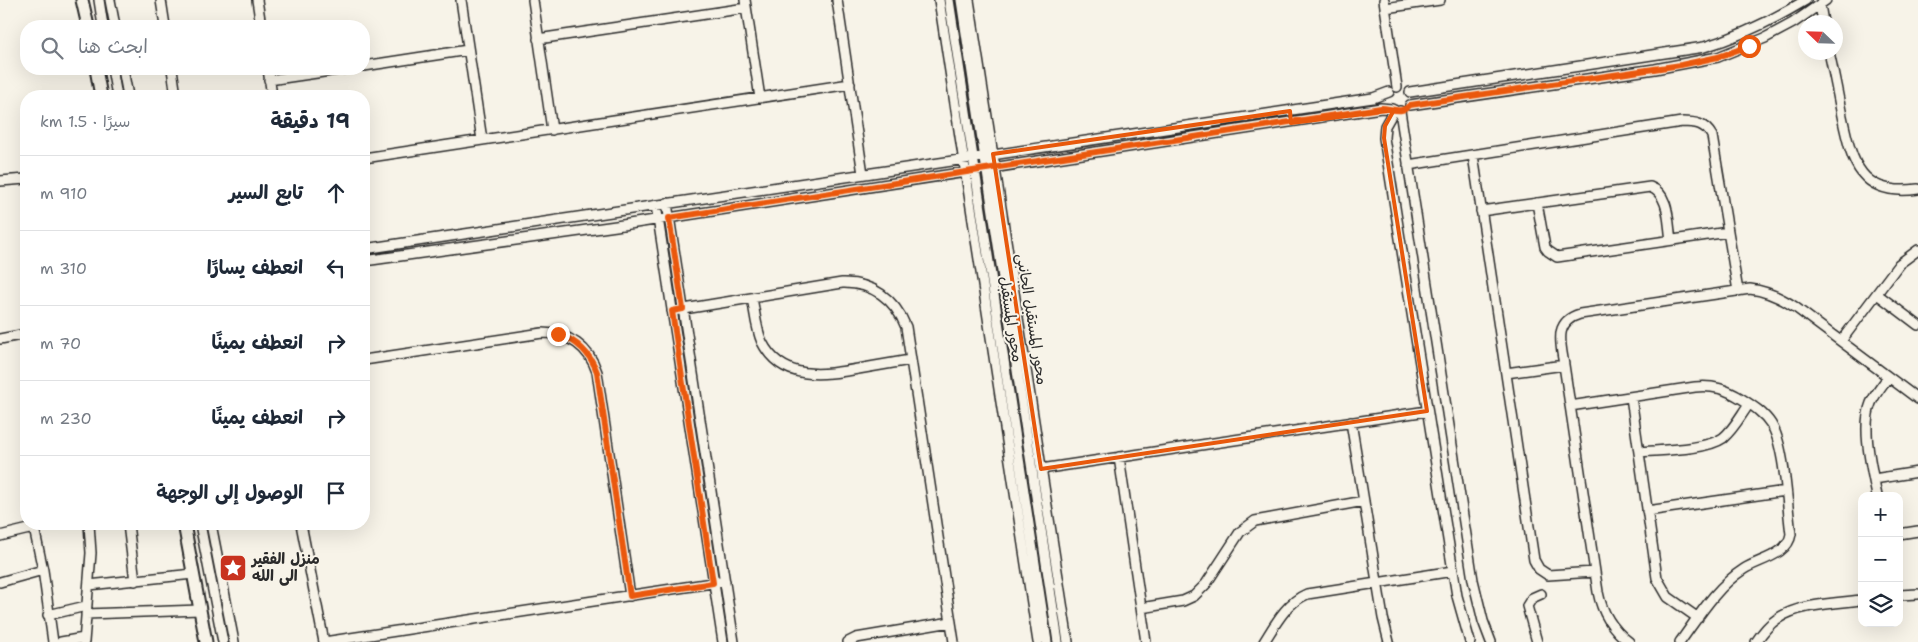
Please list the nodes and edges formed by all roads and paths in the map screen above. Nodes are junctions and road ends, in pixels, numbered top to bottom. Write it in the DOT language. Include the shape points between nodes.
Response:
graph roads {
  1 [pos="82,0"];
  2 [pos="98,0"];
  3 [pos="110,0"];
  4 [pos="162,0"];
  5 [pos="257,0"];
  6 [pos="460,0"];
  7 [pos="533,0"];
  8 [pos="837,0"];
  9 [pos="939,0"];
  10 [pos="949,0"];
  11 [pos="961,0"];
  12 [pos="969,0"];
  13 [pos="1440,0"];
  14 [pos="1806,0"];
  15 [pos="1823,2"];
  16 [pos="746,4"];
  17 [pos="1385,4"];
  18 [pos="1823,15"];
  19 [pos="87,20"];
  20 [pos="103,20"];
  21 [pos="114,20"];
  22 [pos="165,20"];
  23 [pos="260,20"];
  24 [pos="538,39"];
  25 [pos="468,50"];
  26 [pos="1831,60"];
  27 [pos="370,65"];
  28 [pos="97,75"];
  29 [pos="113,75"];
  30 [pos="124,75"];
  31 [pos="173,75"];
  32 [pos="269,75"];
  33 [pos="303,75"];
  34 [pos="269,80"];
  35 [pos="850,84"];
  36 [pos="1397,87"];
  37 [pos="100,90"];
  38 [pos="116,90"];
  39 [pos="127,90"];
  40 [pos="175,90"];
  41 [pos="271,90"];
  42 [pos="1389,92"];
  43 [pos="1410,92"];
  44 [pos="760,98"];
  45 [pos="1410,105"];
  46 [pos="1395,110"];
  47 [pos="1290,111"];
  48 [pos="1291,123"];
  49 [pos="552,130"];
  50 [pos="482,140"];
  51 [pos="1473,154"];
  52 [pos="989,155"];
  53 [pos="370,157"];
  54 [pos="968,158"];
  55 [pos="1408,165"];
  56 [pos="996,168"];
  57 [pos="986,170"];
  58 [pos="970,172"];
  59 [pos="863,174"];
  60 [pos="20,180"];
  61 [pos="0,181"];
  62 [pos="1918,189"];
  63 [pos="667,203"];
  64 [pos="1537,203"];
  65 [pos="656,205"];
  66 [pos="1481,211"];
  67 [pos="669,218"];
  68 [pos="658,220"];
  69 [pos="1728,232"];
  70 [pos="1671,240"];
  71 [pos="370,248"];
  72 [pos="1918,250"];
  73 [pos="370,260"];
  74 [pos="1738,291"];
  75 [pos="1877,294"];
  76 [pos="752,298"];
  77 [pos="683,309"];
  78 [pos="672,311"];
  79 [pos="1918,325"];
  80 [pos="20,335"];
  81 [pos="0,339"];
  82 [pos="1841,340"];
  83 [pos="370,359"];
  84 [pos="910,360"];
  85 [pos="1564,365"];
  86 [pos="1506,372"];
  87 [pos="1888,377"];
  88 [pos="1444,396"];
  89 [pos="1631,397"];
  90 [pos="1918,399"];
  91 [pos="1426,400"];
  92 [pos="1749,404"];
  93 [pos="1570,406"];
  94 [pos="1427,411"];
  95 [pos="1351,422"];
  96 [pos="1639,452"];
  97 [pos="1119,457"];
  98 [pos="1041,469"];
  99 [pos="1918,472"];
  100 [pos="1874,479"];
  101 [pos="1786,492"];
  102 [pos="1876,492"];
  103 [pos="1364,501"];
  104 [pos="1647,511"];
  105 [pos="26,530"];
  106 [pos="34,530"];
  107 [pos="89,530"];
  108 [pos="129,530"];
  109 [pos="185,530"];
  110 [pos="201,530"];
  111 [pos="212,530"];
  112 [pos="302,530"];
  113 [pos="1918,531"];
  114 [pos="1903,533"];
  115 [pos="0,536"];
  116 [pos="43,570"];
  117 [pos="1453,571"];
  118 [pos="1594,572"];
  119 [pos="193,574"];
  120 [pos="135,581"];
  121 [pos="725,581"];
  122 [pos="0,582"];
  123 [pos="1377,582"];
  124 [pos="713,583"];
  125 [pos="89,585"];
  126 [pos="1540,594"];
  127 [pos="1918,594"];
  128 [pos="1903,595"];
  129 [pos="630,596"];
  130 [pos="1858,601"];
  131 [pos="1141,608"];
  132 [pos="86,610"];
  133 [pos="200,610"];
  134 [pos="48,615"];
  135 [pos="1698,618"];
  136 [pos="951,622"];
  137 [pos="84,640"];
  138 [pos="53,642"];
  139 [pos="61,642"];
  140 [pos="206,642"];
  141 [pos="223,642"];
  142 [pos="234,642"];
  143 [pos="722,642"];
  144 [pos="734,642"];
  145 [pos="848,642"];
  146 [pos="954,642"];
  147 [pos="1038,642"];
  148 [pos="1047,642"];
  149 [pos="1058,642"];
  150 [pos="1068,642"];
  151 [pos="1146,642"];
  152 [pos="1264,642"];
  153 [pos="1389,642"];
  154 [pos="1470,642"];
  155 [pos="1491,642"];
  156 [pos="1537,642"];
  157 [pos="1629,642"];
  158 [pos="1680,642"];
  159 [pos="1756,642"];
  1 -- 19 [label="main road"];
  2 -- 20 [label="street"];
  3 -- 21 [label="street"];
  4 -- 22 [label="street"];
  5 -- 23 [label="street"];
  6 -- 25 [label="street"];
  7 -- 24 [label="street"];
  8 -- 35 [label="street"];
  9 -- 54 [label="street"];
  10 -- 54 [label="street"];
  11 -- 52 [label="street, محور المستقبل"];
  12 -- 52 [label="street, محور المستقبل الجانبى"];
  13 -- 17 [label="street"];
  14 -- 43 [label="street" via="1746,33 1704,47"];
  15 -- 18 [label="street"];
  15 -- 45 [label="street" via="1765,38 1734,52 1702,61"];
  16 -- 24 [label="street"];
  16 -- 44 [label="street"];
  17 -- 36 [label="street"];
  24 -- 49 [label="street"];
  25 -- 27 [label="street"];
  25 -- 50 [label="street"];
  26 -- 62 [label="street" via="1849,149 1862,174 1870,182 1893,191"];
  28 -- 37 [label="main road"];
  29 -- 38 [label="street"];
  30 -- 39 [label="street"];
  31 -- 40 [label="street"];
  32 -- 34 [label="street"];
  33 -- 34 [label="street"];
  34 -- 41 [label="street"];
  35 -- 44 [label="street"];
  35 -- 59 [label="street"];
  36 -- 42 [label="street"];
  36 -- 43 [label="street"];
  42 -- 46 [label="street" via="1387,101"];
  42 -- 47 [label="street" via="1373,98"];
  43 -- 45 [label="street"];
  44 -- 49 [label="street"];
  45 -- 46 [label="street" via="1406,109"];
  46 -- 48 [label="street" via="1381,108"];
  46 -- 55 [label="street"];
  46 -- 91 [label="street" via="1387,120 1384,138"];
  47 -- 48 [label="street"];
  47 -- 52 [label="street"];
  48 -- 56 [label="street"];
  49 -- 50 [label="street"];
  50 -- 53 [label="street"];
  51 -- 55 [label="street"];
  51 -- 66 [label="street"];
  51 -- 69 [label="street" via="1682,122 1699,123 1712,136"];
  52 -- 54 [label="street"];
  52 -- 56 [label="street, محور المستقبل الجانبى"];
  52 -- 57 [label="street, محور المستقبل"];
  54 -- 58 [label="street"];
  54 -- 59 [label="street"];
  55 -- 88 [label="street"];
  56 -- 57 [label="street"];
  56 -- 98 [label="street, محور المستقبل الجانبى"];
  57 -- 58 [label="street"];
  57 -- 149 [label="street, محور المستقبل"];
  58 -- 67 [label="street"];
  58 -- 147 [label="street"];
  58 -- 148 [label="street, محور المستقبل"];
  59 -- 63 [label="street"];
  60 -- 61 [label="street"];
  63 -- 65 [label="street"];
  63 -- 67 [label="street"];
  64 -- 66 [label="street"];
  64 -- 70 [label="street" via="1650,187 1664,199"];
  64 -- 70 [label="street" via="1545,247 1558,257"];
  65 -- 68 [label="street"];
  65 -- 71 [label="street"];
  66 -- 86 [label="street"];
  67 -- 68 [label="street"];
  67 -- 77 [label="street"];
  68 -- 73 [label="street"];
  68 -- 78 [label="street"];
  69 -- 70 [label="street"];
  69 -- 74 [label="street"];
  72 -- 75 [label="street" via="1899,264"];
  74 -- 82 [label="street" via="1750,289 1774,294"];
  74 -- 85 [label="street" via="1573,316 1560,333"];
  75 -- 79 [label="street"];
  75 -- 82 [label="street"];
  76 -- 77 [label="street"];
  76 -- 84 [label="street" via="763,344 778,361 792,370 828,374"];
  76 -- 84 [label="street" via="842,283 871,288 890,301 899,313 906,327"];
  77 -- 78 [label="street"];
  77 -- 121 [label="street"];
  78 -- 124 [label="street"];
  80 -- 81 [label="street"];
  82 -- 87 [label="street"];
  83 -- 129 [label="street" via="542,333 558,334 580,345 597,372"];
  84 -- 136 [label="street"];
  85 -- 86 [label="street"];
  85 -- 93 [label="street"];
  86 -- 118 [label="street" via="1534,560 1548,575"];
  87 -- 90 [label="street"];
  87 -- 100 [label="street" via="1874,397 1868,414"];
  88 -- 91 [label="street"];
  88 -- 155 [label="street" via="1473,580"];
  89 -- 92 [label="street" via="1713,386 1729,391"];
  89 -- 93 [label="street"];
  89 -- 96 [label="street"];
  91 -- 94 [label="street"];
  92 -- 96 [label="street" via="1732,429 1717,441"];
  92 -- 101 [label="street" via="1765,416 1777,437"];
  93 -- 118 [label="street"];
  94 -- 95 [label="street"];
  94 -- 117 [label="street"];
  95 -- 97 [label="street"];
  95 -- 103 [label="street"];
  96 -- 104 [label="street"];
  97 -- 98 [label="street"];
  97 -- 131 [label="street"];
  98 -- 150 [label="street, محور المستقبل الجانبى"];
  99 -- 100 [label="street"];
  100 -- 102 [label="street"];
  101 -- 104 [label="street"];
  101 -- 135 [label="street" via="1791,534 1788,545 1733,577"];
  103 -- 123 [label="street"];
  103 -- 131 [label="street" via="1255,521 1240,532 1206,584 1194,596"];
  104 -- 135 [label="street" via="1660,585 1673,602"];
  105 -- 115 [label="street"];
  106 -- 116 [label="street"];
  107 -- 125 [label="street"];
  108 -- 120 [label="street"];
  109 -- 119 [label="main road"];
  110 -- 141 [label="street"];
  111 -- 142 [label="street"];
  112 -- 129 [label="street" via="324,642"];
  113 -- 114 [label="street"];
  116 -- 122 [label="street"];
  116 -- 134 [label="street"];
  117 -- 123 [label="street"];
  117 -- 154 [label="street"];
  118 -- 157 [label="street" via="1604,614"];
  119 -- 120 [label="street"];
  119 -- 133 [label="main road"];
  120 -- 125 [label="street"];
  121 -- 124 [label="street"];
  121 -- 144 [label="street"];
  123 -- 152 [label="street" via="1301,596 1286,608"];
  123 -- 153 [label="street"];
  124 -- 129 [label="street"];
  124 -- 143 [label="street"];
  125 -- 132 [label="street"];
  126 -- 156 [label="street" via="1527,606"];
  127 -- 128 [label="street"];
  130 -- 159 [label="street" via="1786,614 1769,625"];
  131 -- 151 [label="street"];
  132 -- 133 [label="street"];
  132 -- 134 [label="street"];
  132 -- 137 [label="street"];
  133 -- 140 [label="main road"];
  134 -- 138 [label="street"];
  135 -- 158 [label="street"];
  136 -- 145 [label="street"];
  136 -- 146 [label="street"];
  137 -- 139 [label="street"];
}
